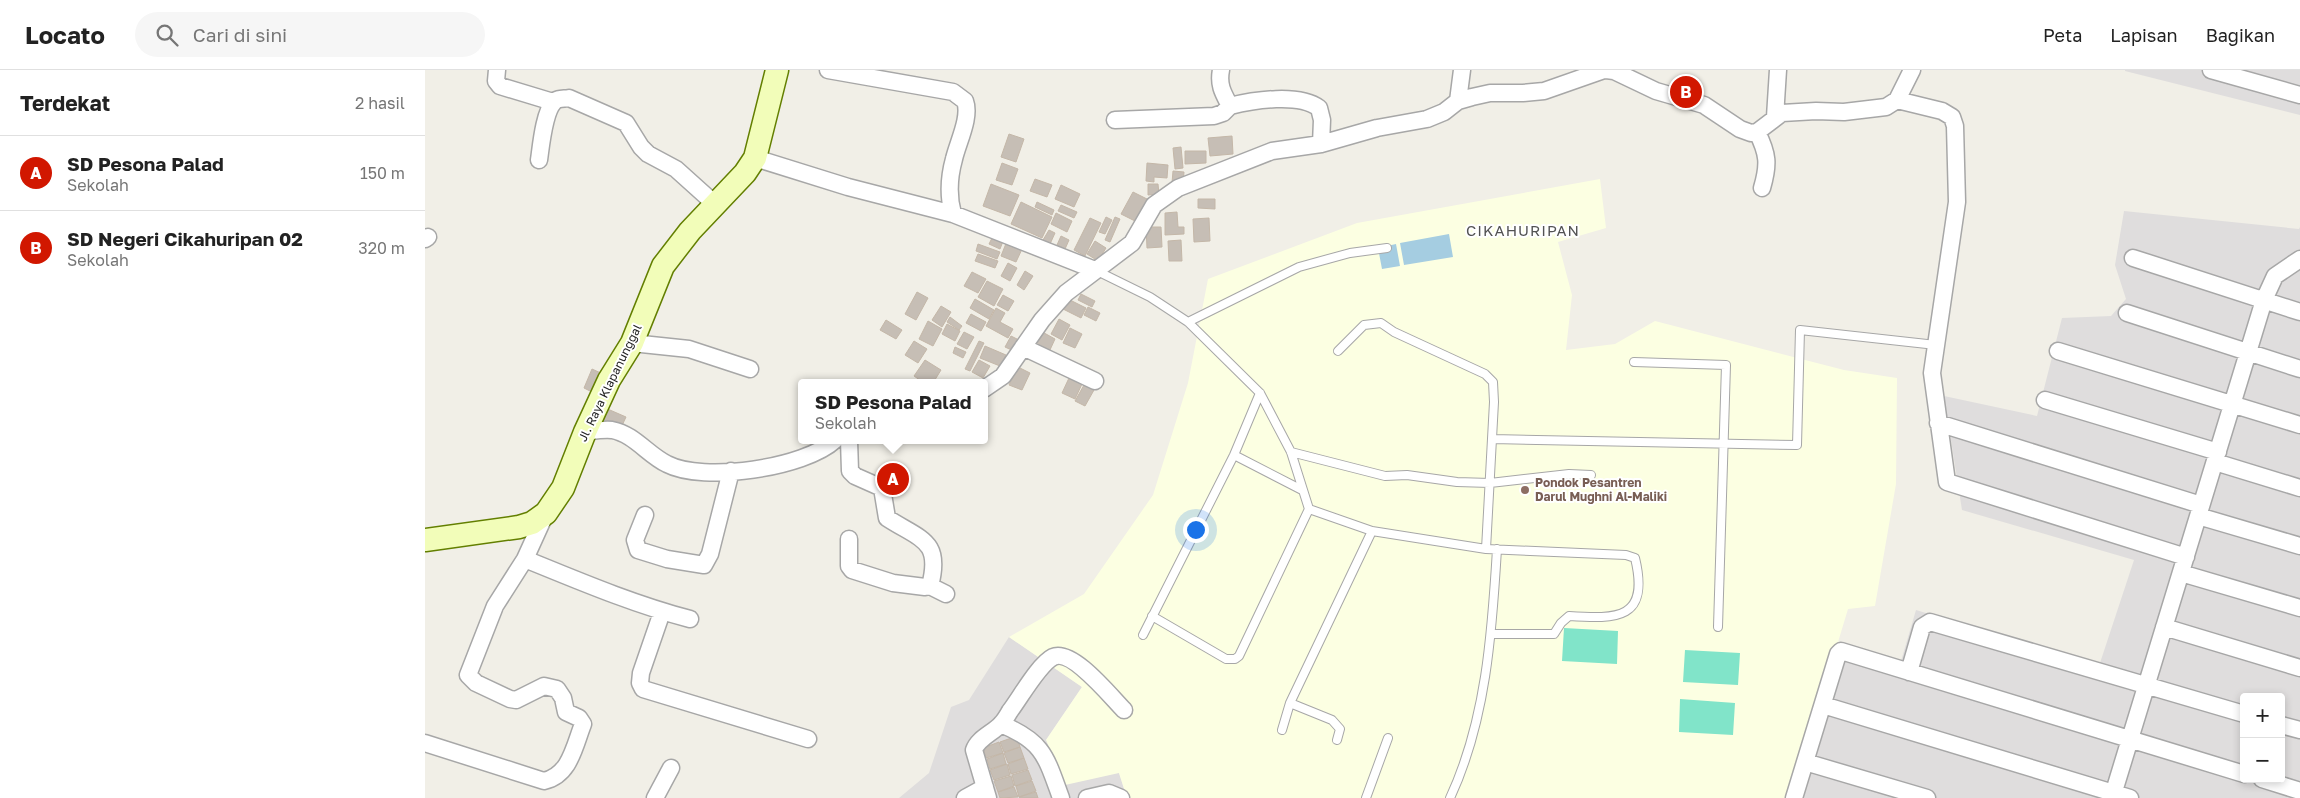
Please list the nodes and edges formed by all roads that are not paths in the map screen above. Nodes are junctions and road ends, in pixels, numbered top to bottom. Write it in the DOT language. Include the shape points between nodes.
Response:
graph roads {
  1 [pos="497,70"];
  2 [pos="777,70"];
  3 [pos="828,70"];
  4 [pos="1221,70"];
  5 [pos="1462,70"];
  6 [pos="1605,70"];
  7 [pos="1778,70"];
  8 [pos="1912,70"];
  9 [pos="2211,70"];
  10 [pos="2300,96"];
  11 [pos="1897,100"];
  12 [pos="1458,101"];
  13 [pos="553,102"];
  14 [pos="1230,106"];
  15 [pos="1775,117"];
  16 [pos="1115,120"];
  17 [pos="1757,132"];
  18 [pos="1321,144"];
  19 [pos="755,158"];
  20 [pos="539,160"];
  21 [pos="1762,188"];
  22 [pos="716,205"];
  23 [pos="953,214"];
  24 [pos="1387,248"];
  25 [pos="2133,258"];
  26 [pos="2300,259"];
  27 [pos="1095,270"];
  28 [pos="2264,300"];
  29 [pos="2300,312"];
  30 [pos="2127,313"];
  31 [pos="1188,322"];
  32 [pos="632,343"];
  33 [pos="1936,345"];
  34 [pos="1023,347"];
  35 [pos="1338,351"];
  36 [pos="2059,351"];
  37 [pos="2248,352"];
  38 [pos="1634,362"];
  39 [pos="750,369"];
  40 [pos="2300,369"];
  41 [pos="1095,381"];
  42 [pos="988,386"];
  43 [pos="1260,392"];
  44 [pos="2045,400"];
  45 [pos="2232,404"];
  46 [pos="1939,423"];
  47 [pos="2300,425"];
  48 [pos="585,432"];
  49 [pos="1492,439"];
  50 [pos="830,444"];
  51 [pos="849,444"];
  52 [pos="1723,444"];
  53 [pos="1291,452"];
  54 [pos="1234,455"];
  55 [pos="2216,457"];
  56 [pos="731,471"];
  57 [pos="1591,475"];
  58 [pos="1490,483"];
  59 [pos="2300,488"];
  60 [pos="1302,490"];
  61 [pos="1309,509"];
  62 [pos="2200,511"];
  63 [pos="546,513"];
  64 [pos="645,515"];
  65 [pos="1372,531"];
  66 [pos="849,539"];
  67 [pos="425,540"];
  68 [pos="2300,546"];
  69 [pos="1486,549"];
  70 [pos="1497,550"];
  71 [pos="2186,557"];
  72 [pos="525,559"];
  73 [pos="2181,573"];
  74 [pos="930,586"];
  75 [pos="946,594"];
  76 [pos="2300,608"];
  77 [pos="662,612"];
  78 [pos="1152,616"];
  79 [pos="690,619"];
  80 [pos="1719,627"];
  81 [pos="2164,627"];
  82 [pos="1492,634"];
  83 [pos="1143,635"];
  84 [pos="2300,668"];
  85 [pos="1909,672"];
  86 [pos="2147,685"];
  87 [pos="1290,703"];
  88 [pos="1823,705"];
  89 [pos="1124,710"];
  90 [pos="2240,713"];
  91 [pos="1001,724"];
  92 [pos="2285,726"];
  93 [pos="1282,730"];
  94 [pos="2300,730"];
  95 [pos="1388,738"];
  96 [pos="809,739"];
  97 [pos="2130,739"];
  98 [pos="1337,740"];
  99 [pos="425,743"];
  100 [pos="1805,762"];
  101 [pos="671,768"];
  102 [pos="2240,773"];
  103 [pos="2275,783"];
  104 [pos="2300,791"];
  105 [pos="987,793"];
  106 [pos="2113,796"];
  107 [pos="655,798"];
  108 [pos="965,798"];
  109 [pos="1061,798"];
  110 [pos="1087,798"];
  111 [pos="1121,798"];
  112 [pos="1365,798"];
  113 [pos="1450,798"];
  114 [pos="1794,798"];
  115 [pos="1927,798"];
  116 [pos="2130,798"];
  1 -- 13 [label="street" via="500,86"];
  2 -- 19 [label="street, Jl. Raya Klapanunggal"];
  3 -- 23 [label="street" via="953,92 965,100 967,110 950,181"];
  4 -- 14 [label="street" via="1221,90"];
  5 -- 12 [label="street"];
  6 -- 12 [label="street" via="1544,91 1490,93"];
  6 -- 17 [label="street" via="1614,71 1656,91 1704,105 1741,129"];
  7 -- 15 [label="street"];
  8 -- 11 [label="street"];
  9 -- 10 [label="street"];
  11 -- 15 [label="street" via="1886,107 1867,110 1791,112"];
  11 -- 33 [label="street" via="1942,111 1952,116 1955,126 1957,202"];
  12 -- 18 [label="street" via="1438,116 1377,128"];
  13 -- 20 [label="street"];
  13 -- 22 [label="street" via="569,98 626,122 648,154 676,170"];
  14 -- 16 [label="street" via="1214,116"];
  14 -- 18 [label="street" via="1264,100 1313,104 1320,113"];
  15 -- 17 [label="street"];
  17 -- 21 [label="street" via="1767,157"];
  18 -- 27 [label="street" via="1263,153 1178,188 1154,205 1132,244"];
  19 -- 22 [label="street, Jl. Raya Klapanunggal"];
  19 -- 23 [label="street" via="848,187"];
  22 -- 32 [label="street, Jl. Raya Klapanunggal" via="663,266"];
  23 -- 27 [label="street"];
  24 -- 31 [label="lane" via="1350,253 1299,267"];
  25 -- 28 [label="street"];
  26 -- 28 [label="street" via="2275,276"];
  27 -- 31 [label="lane"];
  27 -- 34 [label="street" via="1066,293"];
  28 -- 29 [label="street"];
  28 -- 37 [label="street"];
  30 -- 37 [label="street"];
  31 -- 43 [label="lane"];
  32 -- 39 [label="street" via="689,350"];
  32 -- 48 [label="street, Jl. Raya Klapanunggal" via="609,380"];
  33 -- 46 [label="street" via="1932,373"];
  33 -- 52 [label="lane" via="1800,330 1797,445"];
  34 -- 41 [label="street"];
  34 -- 42 [label="street" via="1003,376"];
  35 -- 49 [label="lane" via="1364,325 1381,323 1485,374 1493,382"];
  36 -- 45 [label="street"];
  37 -- 40 [label="street"];
  37 -- 45 [label="street"];
  38 -- 52 [label="lane" via="1726,365"];
  43 -- 53 [label="lane"];
  43 -- 54 [label="lane"];
  44 -- 55 [label="street"];
  45 -- 47 [label="street"];
  45 -- 55 [label="street"];
  46 -- 62 [label="street"];
  46 -- 71 [label="street" via="1949,484"];
  48 -- 56 [label="street" via="612,430 631,438 667,464 680,469 705,474"];
  48 -- 63 [label="street, Jl. Raya Klapanunggal" via="563,488"];
  49 -- 52 [label="lane"];
  49 -- 58 [label="lane"];
  50 -- 56 [label="street" via="817,454 796,461"];
  51 -- 74 [label="street" via="850,471 882,488 887,518 929,545 935,558"];
  52 -- 80 [label="lane"];
  53 -- 58 [label="lane" via="1385,476"];
  53 -- 60 [label="lane"];
  54 -- 60 [label="lane"];
  54 -- 78 [label="lane"];
  55 -- 59 [label="street"];
  55 -- 62 [label="street"];
  56 -- 64 [label="street" via="704,566 639,550 635,540"];
  57 -- 58 [label="lane" via="1569,474"];
  58 -- 69 [label="lane"];
  60 -- 61 [label="lane"];
  61 -- 65 [label="lane"];
  61 -- 78 [label="lane" via="1235,659 1226,659"];
  62 -- 68 [label="street"];
  62 -- 71 [label="street"];
  63 -- 67 [label="street, Jl. Raya Klapanunggal" via="519,527"];
  63 -- 72 [label="street"];
  65 -- 69 [label="lane"];
  65 -- 87 [label="lane"];
  66 -- 74 [label="street" via="849,566 852,570 893,583"];
  69 -- 70 [label="lane"];
  70 -- 82 [label="lane"];
  70 -- 82 [label="lane" via="1626,555 1635,558 1638,595 1632,608 1623,614 1604,618 1569,616 1555,634"];
  71 -- 73 [label="street"];
  72 -- 77 [label="street"];
  72 -- 99 [label="street" via="495,606 468,675 476,683 510,700 544,686 557,689 566,712 579,718 583,724 566,769 544,782"];
  73 -- 76 [label="street"];
  73 -- 81 [label="street"];
  74 -- 75 [label="street"];
  77 -- 79 [label="street"];
  77 -- 96 [label="street" via="641,673 643,689"];
  78 -- 83 [label="lane"];
  81 -- 84 [label="street"];
  81 -- 86 [label="street"];
  82 -- 113 [label="lane" via="1476,723"];
  85 -- 86 [label="street" via="1922,627 1930,622"];
  85 -- 88 [label="street" via="1841,651"];
  85 -- 97 [label="street"];
  86 -- 90 [label="street"];
  86 -- 97 [label="street"];
  87 -- 93 [label="lane"];
  87 -- 98 [label="lane" via="1334,722 1341,729"];
  88 -- 100 [label="street"];
  88 -- 106 [label="street"];
  89 -- 91 [label="street" via="1085,670 1063,655 1052,657 1045,664"];
  91 -- 105 [label="street" via="974,750"];
  91 -- 109 [label="street" via="1034,741 1047,759"];
  92 -- 94 [label="street"];
  95 -- 112 [label="lane"];
  97 -- 102 [label="street"];
  97 -- 106 [label="street"];
  100 -- 114 [label="street"];
  100 -- 115 [label="street"];
  101 -- 107 [label="street"];
  103 -- 104 [label="street"];
  105 -- 108 [label="street"];
  106 -- 116 [label="street"];
  110 -- 111 [label="street" via="1109,793"];
}
